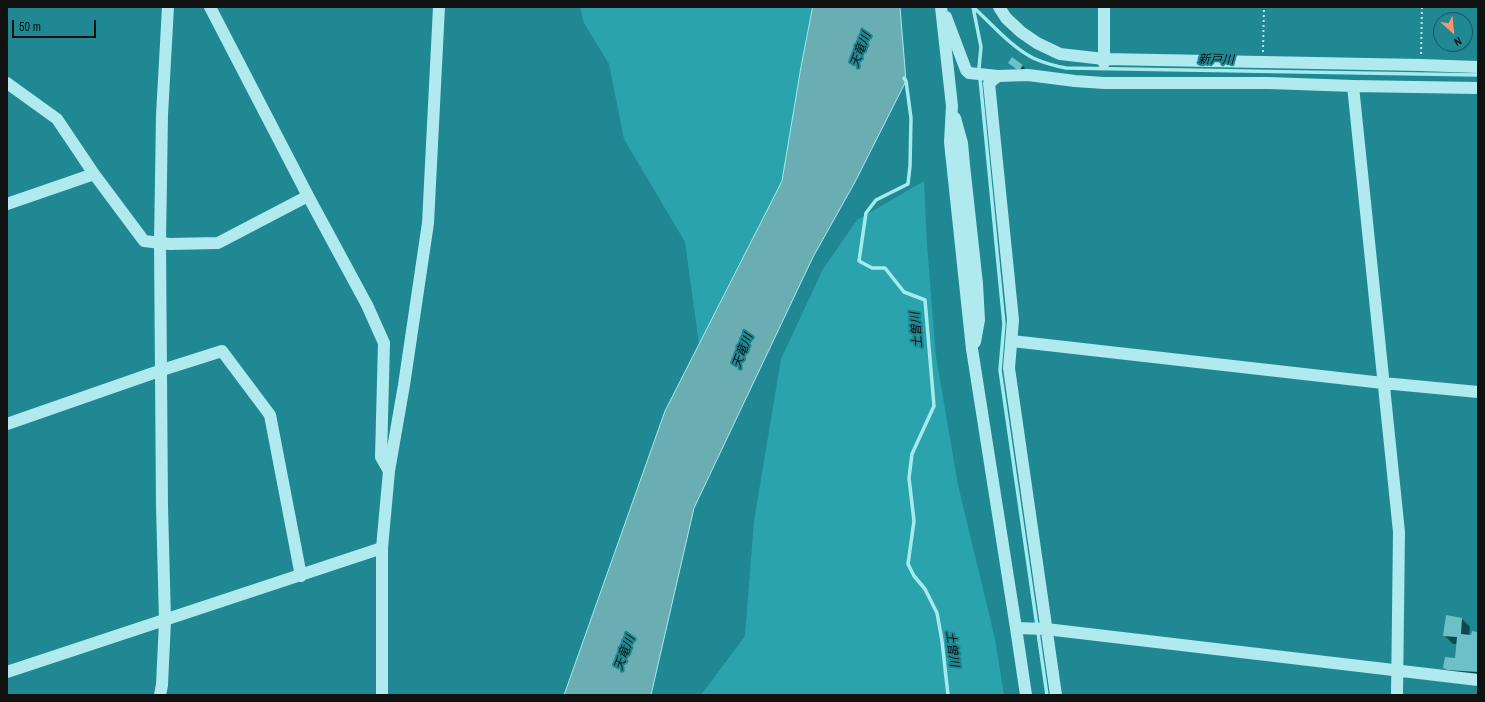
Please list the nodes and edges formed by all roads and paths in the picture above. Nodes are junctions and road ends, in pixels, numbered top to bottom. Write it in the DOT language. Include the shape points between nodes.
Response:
graph roads {
  1 [pos="168,7"];
  2 [pos="210,7"];
  3 [pos="438,7"];
  4 [pos="999,7"];
  5 [pos="1104,7"];
  6 [pos="1264,7"];
  7 [pos="1422,7"];
  8 [pos="941,10"];
  9 [pos="1104,61"];
  10 [pos="1263,63"];
  11 [pos="1421,65"];
  12 [pos="1478,67"];
  13 [pos="998,76"];
  14 [pos="7,83"];
  15 [pos="1353,86"];
  16 [pos="1478,88"];
  17 [pos="952,106"];
  18 [pos="951,154"];
  19 [pos="964,165"];
  20 [pos="94,174"];
  21 [pos="308,196"];
  22 [pos="7,204"];
  23 [pos="160,243"];
  24 [pos="1012,341"];
  25 [pos="972,355"];
  26 [pos="162,370"];
  27 [pos="1383,383"];
  28 [pos="1478,392"];
  29 [pos="7,424"];
  30 [pos="389,471"];
  31 [pos="382,548"];
  32 [pos="301,576"];
  33 [pos="165,621"];
  34 [pos="1016,628"];
  35 [pos="1041,629"];
  36 [pos="1398,671"];
  37 [pos="7,672"];
  38 [pos="1478,680"];
  39 [pos="160,695"];
  40 [pos="382,695"];
  41 [pos="1026,695"];
  42 [pos="1056,695"];
  43 [pos="1397,695"];
  1 -- 23 [label="street" via="162,115"];
  2 -- 21 [label="street"];
  3 -- 30 [label="street" via="428,223"];
  4 -- 9 [label="street" via="1006,18 1037,43 1060,54"];
  5 -- 9 [label="street"];
  6 -- 10 [label="path"];
  7 -- 11 [label="path"];
  8 -- 13 [label="street" via="947,19 966,70"];
  8 -- 17 [label="street"];
  9 -- 10 [label="street"];
  10 -- 11 [label="street"];
  11 -- 12 [label="street"];
  13 -- 15 [label="street" via="1028,75 1104,83"];
  13 -- 24 [label="street" via="989,83 1013,320"];
  14 -- 20 [label="street" via="56,119"];
  15 -- 16 [label="street"];
  15 -- 27 [label="street"];
  17 -- 18 [label="street"];
  17 -- 19 [label="street" via="962,143"];
  18 -- 19 [label="street"];
  18 -- 25 [label="street"];
  19 -- 25 [label="street" via="979,320"];
  20 -- 22 [label="street"];
  20 -- 23 [label="street" via="144,241"];
  21 -- 23 [label="street" via="218,242"];
  21 -- 30 [label="street" via="367,305 384,343 381,457"];
  23 -- 26 [label="street"];
  24 -- 27 [label="street"];
  24 -- 35 [label="street" via="1009,368"];
  25 -- 34 [label="street"];
  26 -- 29 [label="street"];
  26 -- 32 [label="street" via="222,352 270,415"];
  26 -- 33 [label="street"];
  27 -- 28 [label="street"];
  27 -- 36 [label="street" via="1399,532"];
  30 -- 31 [label="street"];
  31 -- 32 [label="street"];
  31 -- 40 [label="street"];
  32 -- 33 [label="street"];
  33 -- 37 [label="street"];
  33 -- 39 [label="street"];
  34 -- 35 [label="street"];
  34 -- 41 [label="street"];
  35 -- 36 [label="street"];
  35 -- 42 [label="street"];
  36 -- 38 [label="street"];
  36 -- 43 [label="street"];
}
